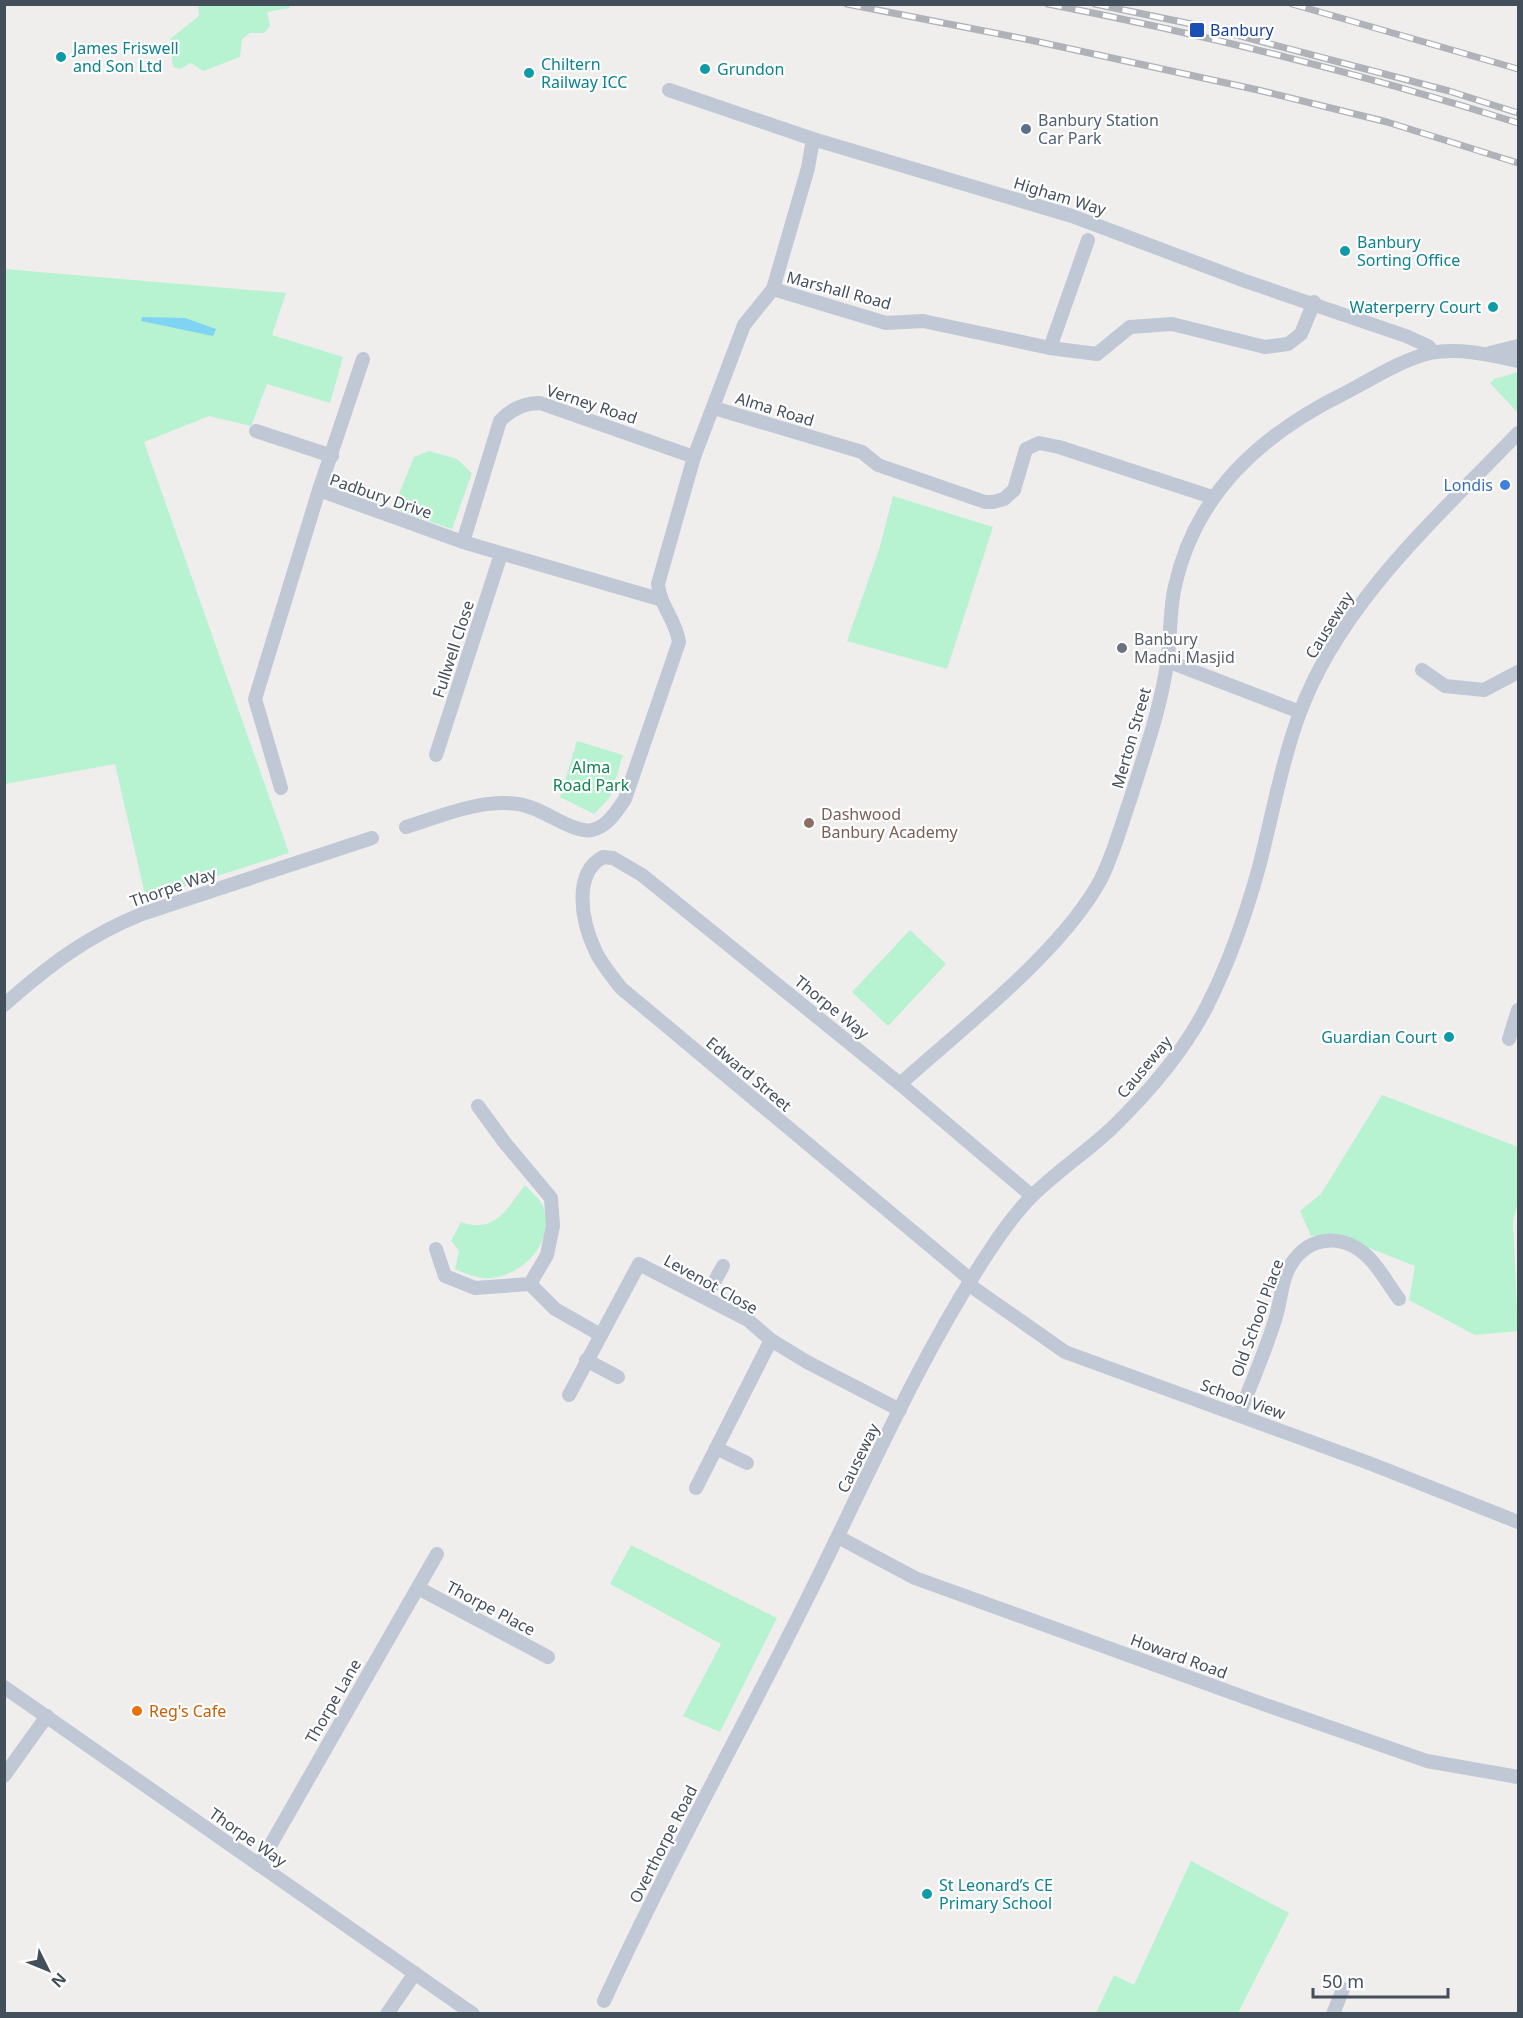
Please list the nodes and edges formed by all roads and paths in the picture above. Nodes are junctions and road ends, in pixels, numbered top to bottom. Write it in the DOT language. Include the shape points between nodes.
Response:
graph roads {
  1 [pos="669,90"];
  2 [pos="813,140"];
  3 [pos="1088,240"];
  4 [pos="772,289"];
  5 [pos="1314,302"];
  6 [pos="1518,346"];
  7 [pos="1050,348"];
  8 [pos="1433,352"];
  9 [pos="1485,354"];
  10 [pos="363,359"];
  11 [pos="1518,361"];
  12 [pos="714,408"];
  13 [pos="256,431"];
  14 [pos="1518,433"];
  15 [pos="332,456"];
  16 [pos="694,457"];
  17 [pos="320,490"];
  18 [pos="1212,497"];
  19 [pos="463,542"];
  20 [pos="501,554"];
  21 [pos="659,599"];
  22 [pos="1167,661"];
  23 [pos="1422,670"];
  24 [pos="1518,672"];
  25 [pos="1300,712"];
  26 [pos="436,755"];
  27 [pos="281,788"];
  28 [pos="405,827"];
  29 [pos="372,838"];
  30 [pos="603,857"];
  31 [pos="4,1005"];
  32 [pos="1518,1010"];
  33 [pos="1509,1039"];
  34 [pos="900,1084"];
  35 [pos="478,1106"];
  36 [pos="1032,1196"];
  37 [pos="436,1249"];
  38 [pos="723,1266"];
  39 [pos="969,1282"];
  40 [pos="530,1284"];
  41 [pos="706,1297"];
  42 [pos="1399,1299"];
  43 [pos="599,1334"];
  44 [pos="771,1340"];
  45 [pos="586,1360"];
  46 [pos="618,1377"];
  47 [pos="569,1395"];
  48 [pos="900,1410"];
  49 [pos="1239,1415"];
  50 [pos="716,1448"];
  51 [pos="747,1463"];
  52 [pos="696,1488"];
  53 [pos="1518,1522"];
  54 [pos="838,1537"];
  55 [pos="437,1554"];
  56 [pos="418,1588"];
  57 [pos="548,1657"];
  58 [pos="4,1687"];
  59 [pos="754,1705"];
  60 [pos="46,1716"];
  61 [pos="4,1776"];
  62 [pos="1518,1777"];
  63 [pos="259,1865"];
  64 [pos="415,1973"];
  65 [pos="1343,1989"];
  66 [pos="604,2001"];
  67 [pos="387,2013"];
  68 [pos="473,2013"];
  69 [pos="1333,2013"];
  1 -- 2 [label="street, Higham Way"];
  2 -- 4 [label="street, Marshall Road"];
  2 -- 5 [label="street, Higham Way" via="1072,216 1245,281"];
  3 -- 7 [label="street"];
  4 -- 7 [label="street, Marshall Road" via="886,323 923,321"];
  4 -- 12 [label="street" via="744,325"];
  5 -- 7 [label="street, Marshall Road" via="1300,334 1288,344 1265,347 1173,324 1130,327 1097,354"];
  5 -- 8 [label="street, Higham Way" via="1406,336"];
  6 -- 9 [label="street, Merton Street"];
  8 -- 9 [label="street, Merton Street"];
  8 -- 18 [label="street, Merton Street" via="1298,419 1246,460"];
  9 -- 11 [label="street, Merton Street"];
  10 -- 15 [label="street"];
  12 -- 16 [label="street, Alma Road"];
  12 -- 18 [label="street, Alma Road" via="862,452 878,465 985,502 1004,499 1014,490 1026,448 1039,443"];
  13 -- 15 [label="street"];
  14 -- 25 [label="street, Causeway" via="1372,588 1320,669"];
  15 -- 17 [label="street"];
  16 -- 19 [label="street, Verney Road" via="540,403 528,403 510,411 500,421"];
  16 -- 21 [label="street, Alma Road" via="658,584"];
  17 -- 19 [label="street, Padbury Drive"];
  17 -- 27 [label="street, Padbury Drive" via="255,699"];
  18 -- 22 [label="street, Merton Street" via="1181,561 1171,606"];
  19 -- 20 [label="street, Padbury Drive"];
  20 -- 21 [label="street, Padbury Drive"];
  20 -- 26 [label="street, Fullwell Close"];
  21 -- 28 [label="street" via="678,630 679,642 636,772 610,821 592,830 574,829 540,809 497,803"];
  22 -- 25 [label="street"];
  22 -- 34 [label="street, Merton Street" via="1151,735 1100,879 1057,938"];
  23 -- 24 [label="street" via="1445,686 1484,690"];
  25 -- 36 [label="street, Causeway" via="1257,872 1235,941 1207,1006 1156,1082 1110,1130"];
  29 -- 31 [label="street, Thorpe Way" via="107,929 73,948"];
  30 -- 34 [label="street, Thorpe Way" via="613,858 642,875"];
  30 -- 39 [label="street, Edward Street" via="585,878 584,911 595,950 621,988"];
  32 -- 33 [label="street"];
  34 -- 36 [label="street, Thorpe Way"];
  35 -- 40 [label="street" via="551,1198 553,1226 547,1255"];
  36 -- 39 [label="street, Causeway"];
  37 -- 40 [label="street" via="445,1276 476,1288"];
  38 -- 41 [label="street"];
  39 -- 48 [label="street, Causeway"];
  39 -- 49 [label="street, School View" via="1065,1352"];
  40 -- 43 [label="street" via="555,1309"];
  41 -- 43 [label="street, Levenot Close" via="639,1264"];
  41 -- 44 [label="street, Levenot Close" via="748,1320"];
  42 -- 49 [label="street, Old School Place" via="1360,1251 1337,1241 1311,1243 1300,1251 1287,1272 1275,1321"];
  43 -- 45 [label="street, Levenot Close"];
  44 -- 48 [label="street, Levenot Close"];
  44 -- 50 [label="street"];
  45 -- 46 [label="street"];
  45 -- 47 [label="street, Levenot Close"];
  48 -- 54 [label="street, Causeway"];
  49 -- 53 [label="street, School View"];
  50 -- 51 [label="street"];
  50 -- 52 [label="street"];
  54 -- 59 [label="street, Causeway"];
  54 -- 62 [label="street, Howard Road" via="915,1578 1263,1704 1427,1761"];
  55 -- 56 [label="street, Thorpe Lane"];
  56 -- 57 [label="street, Thorpe Place"];
  56 -- 63 [label="street, Thorpe Lane"];
  58 -- 60 [label="street, Thorpe Way"];
  59 -- 66 [label="street, Overthorpe Road" via="653,1897"];
  60 -- 61 [label="street"];
  60 -- 63 [label="street, Thorpe Way"];
  63 -- 64 [label="street, Thorpe Way"];
  64 -- 67 [label="street"];
  64 -- 68 [label="street, Thorpe Way"];
  65 -- 69 [label="street"];
}
